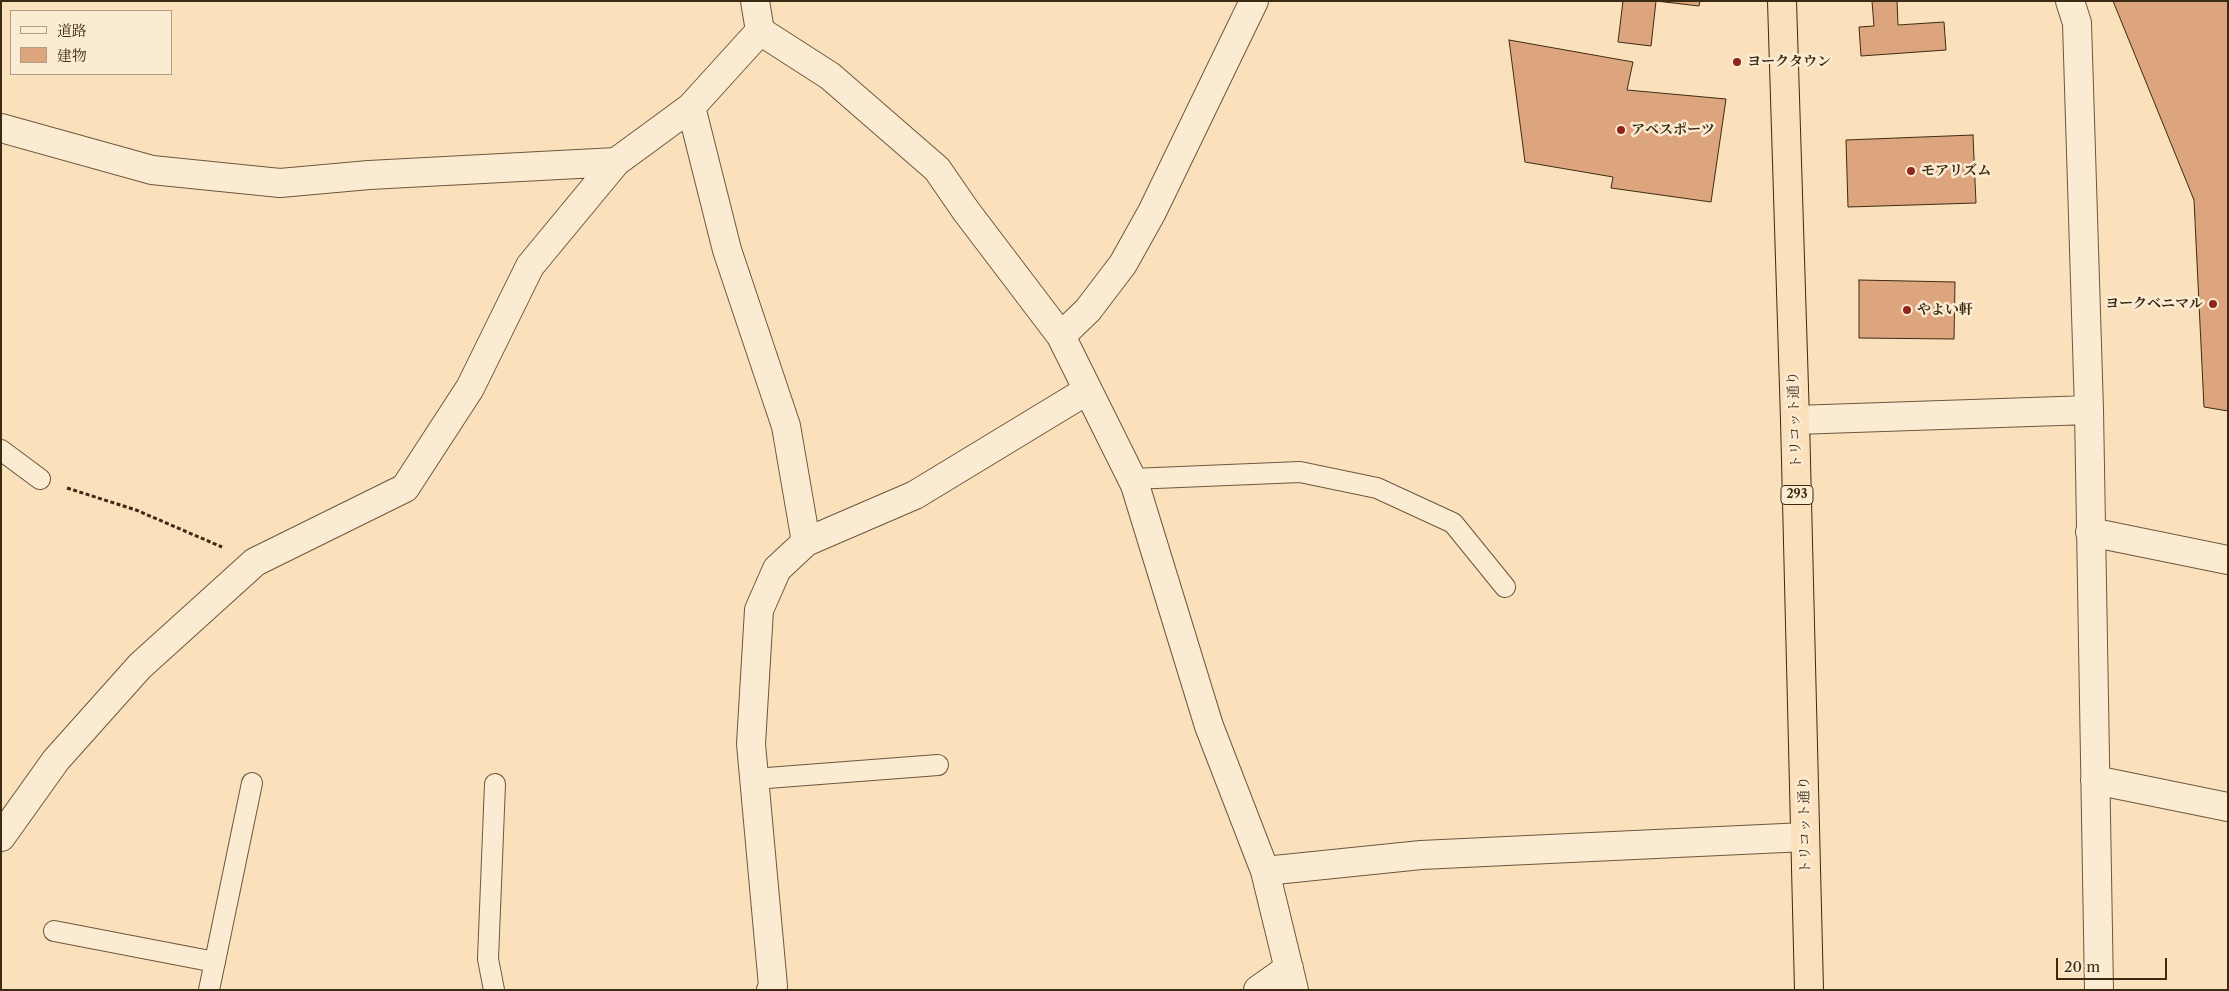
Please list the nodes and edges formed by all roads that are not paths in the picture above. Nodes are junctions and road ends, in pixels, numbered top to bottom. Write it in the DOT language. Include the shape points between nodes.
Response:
graph roads {
  1 [pos="755,1"];
  2 [pos="1254,1"];
  3 [pos="1782,1"];
  4 [pos="2070,1"];
  5 [pos="760,31"];
  6 [pos="691,107"];
  7 [pos="1,128"];
  8 [pos="616,162"];
  9 [pos="1062,336"];
  10 [pos="1088,390"];
  11 [pos="2089,410"];
  12 [pos="1795,420"];
  13 [pos="1,450"];
  14 [pos="40,479"];
  15 [pos="1132,480"];
  16 [pos="2090,532"];
  17 [pos="806,542"];
  18 [pos="2228,560"];
  19 [pos="1505,587"];
  20 [pos="938,765"];
  21 [pos="754,779"];
  22 [pos="2095,780"];
  23 [pos="252,783"];
  24 [pos="495,784"];
  25 [pos="2228,808"];
  26 [pos="1,837"];
  27 [pos="1805,837"];
  28 [pos="1265,870"];
  29 [pos="54,931"];
  30 [pos="215,962"];
  31 [pos="1291,979"];
  32 [pos="210,990"];
  33 [pos="494,990"];
  34 [pos="771,990"];
  35 [pos="1258,990"];
  36 [pos="1809,990"];
  37 [pos="2099,990"];
  1 -- 5 [label="street"];
  2 -- 9 [label="street" via="1152,212 1123,264 1088,310"];
  3 -- 12 [label="highway, トリコット通り / 293"];
  4 -- 11 [label="street" via="2077,23"];
  5 -- 6 [label="street"];
  5 -- 9 [label="street" via="830,76 938,169 966,211"];
  6 -- 8 [label="street"];
  6 -- 17 [label="street" via="727,250 786,426"];
  7 -- 8 [label="street" via="152,170 280,183"];
  8 -- 26 [label="street" via="530,266 470,388 405,488 255,562 140,666 56,760"];
  9 -- 10 [label="street"];
  10 -- 15 [label="street"];
  10 -- 17 [label="street" via="915,495"];
  11 -- 12 [label="street"];
  11 -- 16 [label="street"];
  12 -- 27 [label="highway, トリコット通り / 293"];
  13 -- 14 [label="lane"];
  15 -- 19 [label="lane" via="1300,472 1377,488 1453,524"];
  15 -- 28 [label="street" via="1209,726"];
  16 -- 18 [label="street"];
  16 -- 22 [label="street"];
  17 -- 21 [label="street" via="777,569 759,610 751,744"];
  20 -- 21 [label="lane"];
  21 -- 34 [label="street"];
  22 -- 25 [label="street"];
  22 -- 37 [label="street"];
  23 -- 30 [label="lane"];
  24 -- 33 [label="lane" via="488,959"];
  27 -- 28 [label="street" via="1421,855"];
  27 -- 36 [label="highway, トリコット通り / 293"];
  28 -- 31 [label="street"];
  29 -- 30 [label="lane"];
  30 -- 32 [label="lane"];
  31 -- 35 [label="street"];
}
